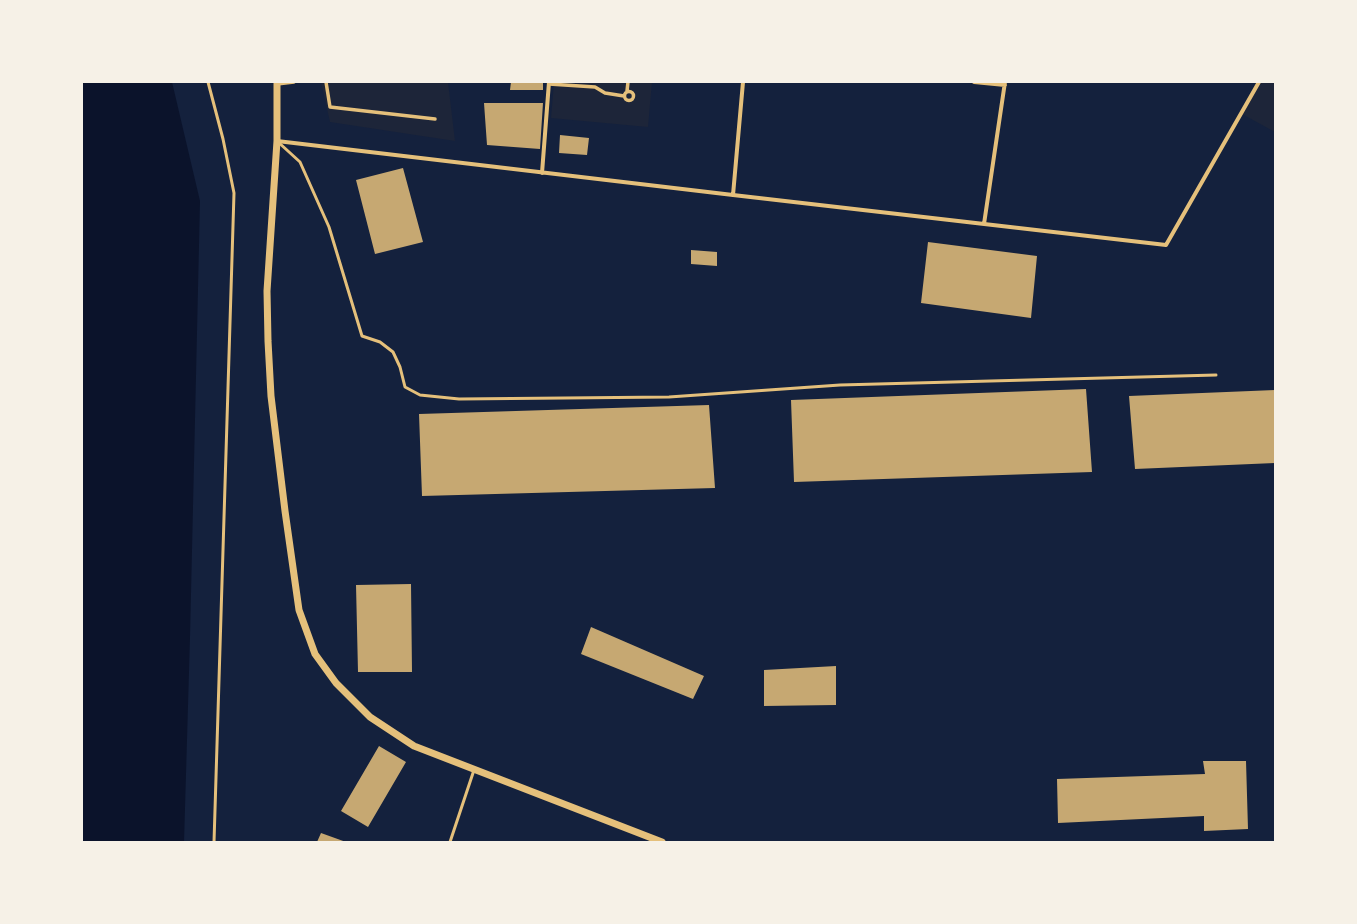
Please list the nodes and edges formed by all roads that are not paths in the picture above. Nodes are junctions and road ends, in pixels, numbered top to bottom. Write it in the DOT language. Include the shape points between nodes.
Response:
graph roads {
  1 [pos="208,82"];
  2 [pos="294,82"];
  3 [pos="326,82"];
  4 [pos="628,82"];
  5 [pos="743,82"];
  6 [pos="974,82"];
  7 [pos="1259,82"];
  8 [pos="277,83"];
  9 [pos="549,83"];
  10 [pos="1005,83"];
  11 [pos="627,91"];
  12 [pos="624,96"];
  13 [pos="435,120"];
  14 [pos="277,141"];
  15 [pos="542,173"];
  16 [pos="734,196"];
  17 [pos="984,224"];
  18 [pos="1216,375"];
  19 [pos="474,770"];
  20 [pos="214,842"];
  21 [pos="450,842"];
  22 [pos="662,842"];
  1 -- 20 [label="lane" via="234,193"];
  2 -- 8 [label="street"];
  3 -- 13 [label="street" via="330,107"];
  4 -- 11 [label="street"];
  5 -- 16 [label="street"];
  6 -- 10 [label="street"];
  7 -- 17 [label="street" via="1166,245"];
  8 -- 14 [label="street"];
  9 -- 12 [label="street" via="596,87 605,93"];
  9 -- 15 [label="street"];
  10 -- 17 [label="street"];
  11 -- 12 [label="street"];
  11 -- 12 [label="street" via="633,94 632,98 628,100"];
  14 -- 15 [label="street"];
  14 -- 18 [label="lane" via="300,162 330,227 362,336 380,342 393,352 405,387 420,395 459,399 669,397 840,385"];
  14 -- 19 [label="street" via="267,291 268,341 271,396 299,610 315,654 336,683 370,717 414,746"];
  15 -- 16 [label="street"];
  16 -- 17 [label="street"];
  19 -- 21 [label="lane"];
  19 -- 22 [label="street"];
}
